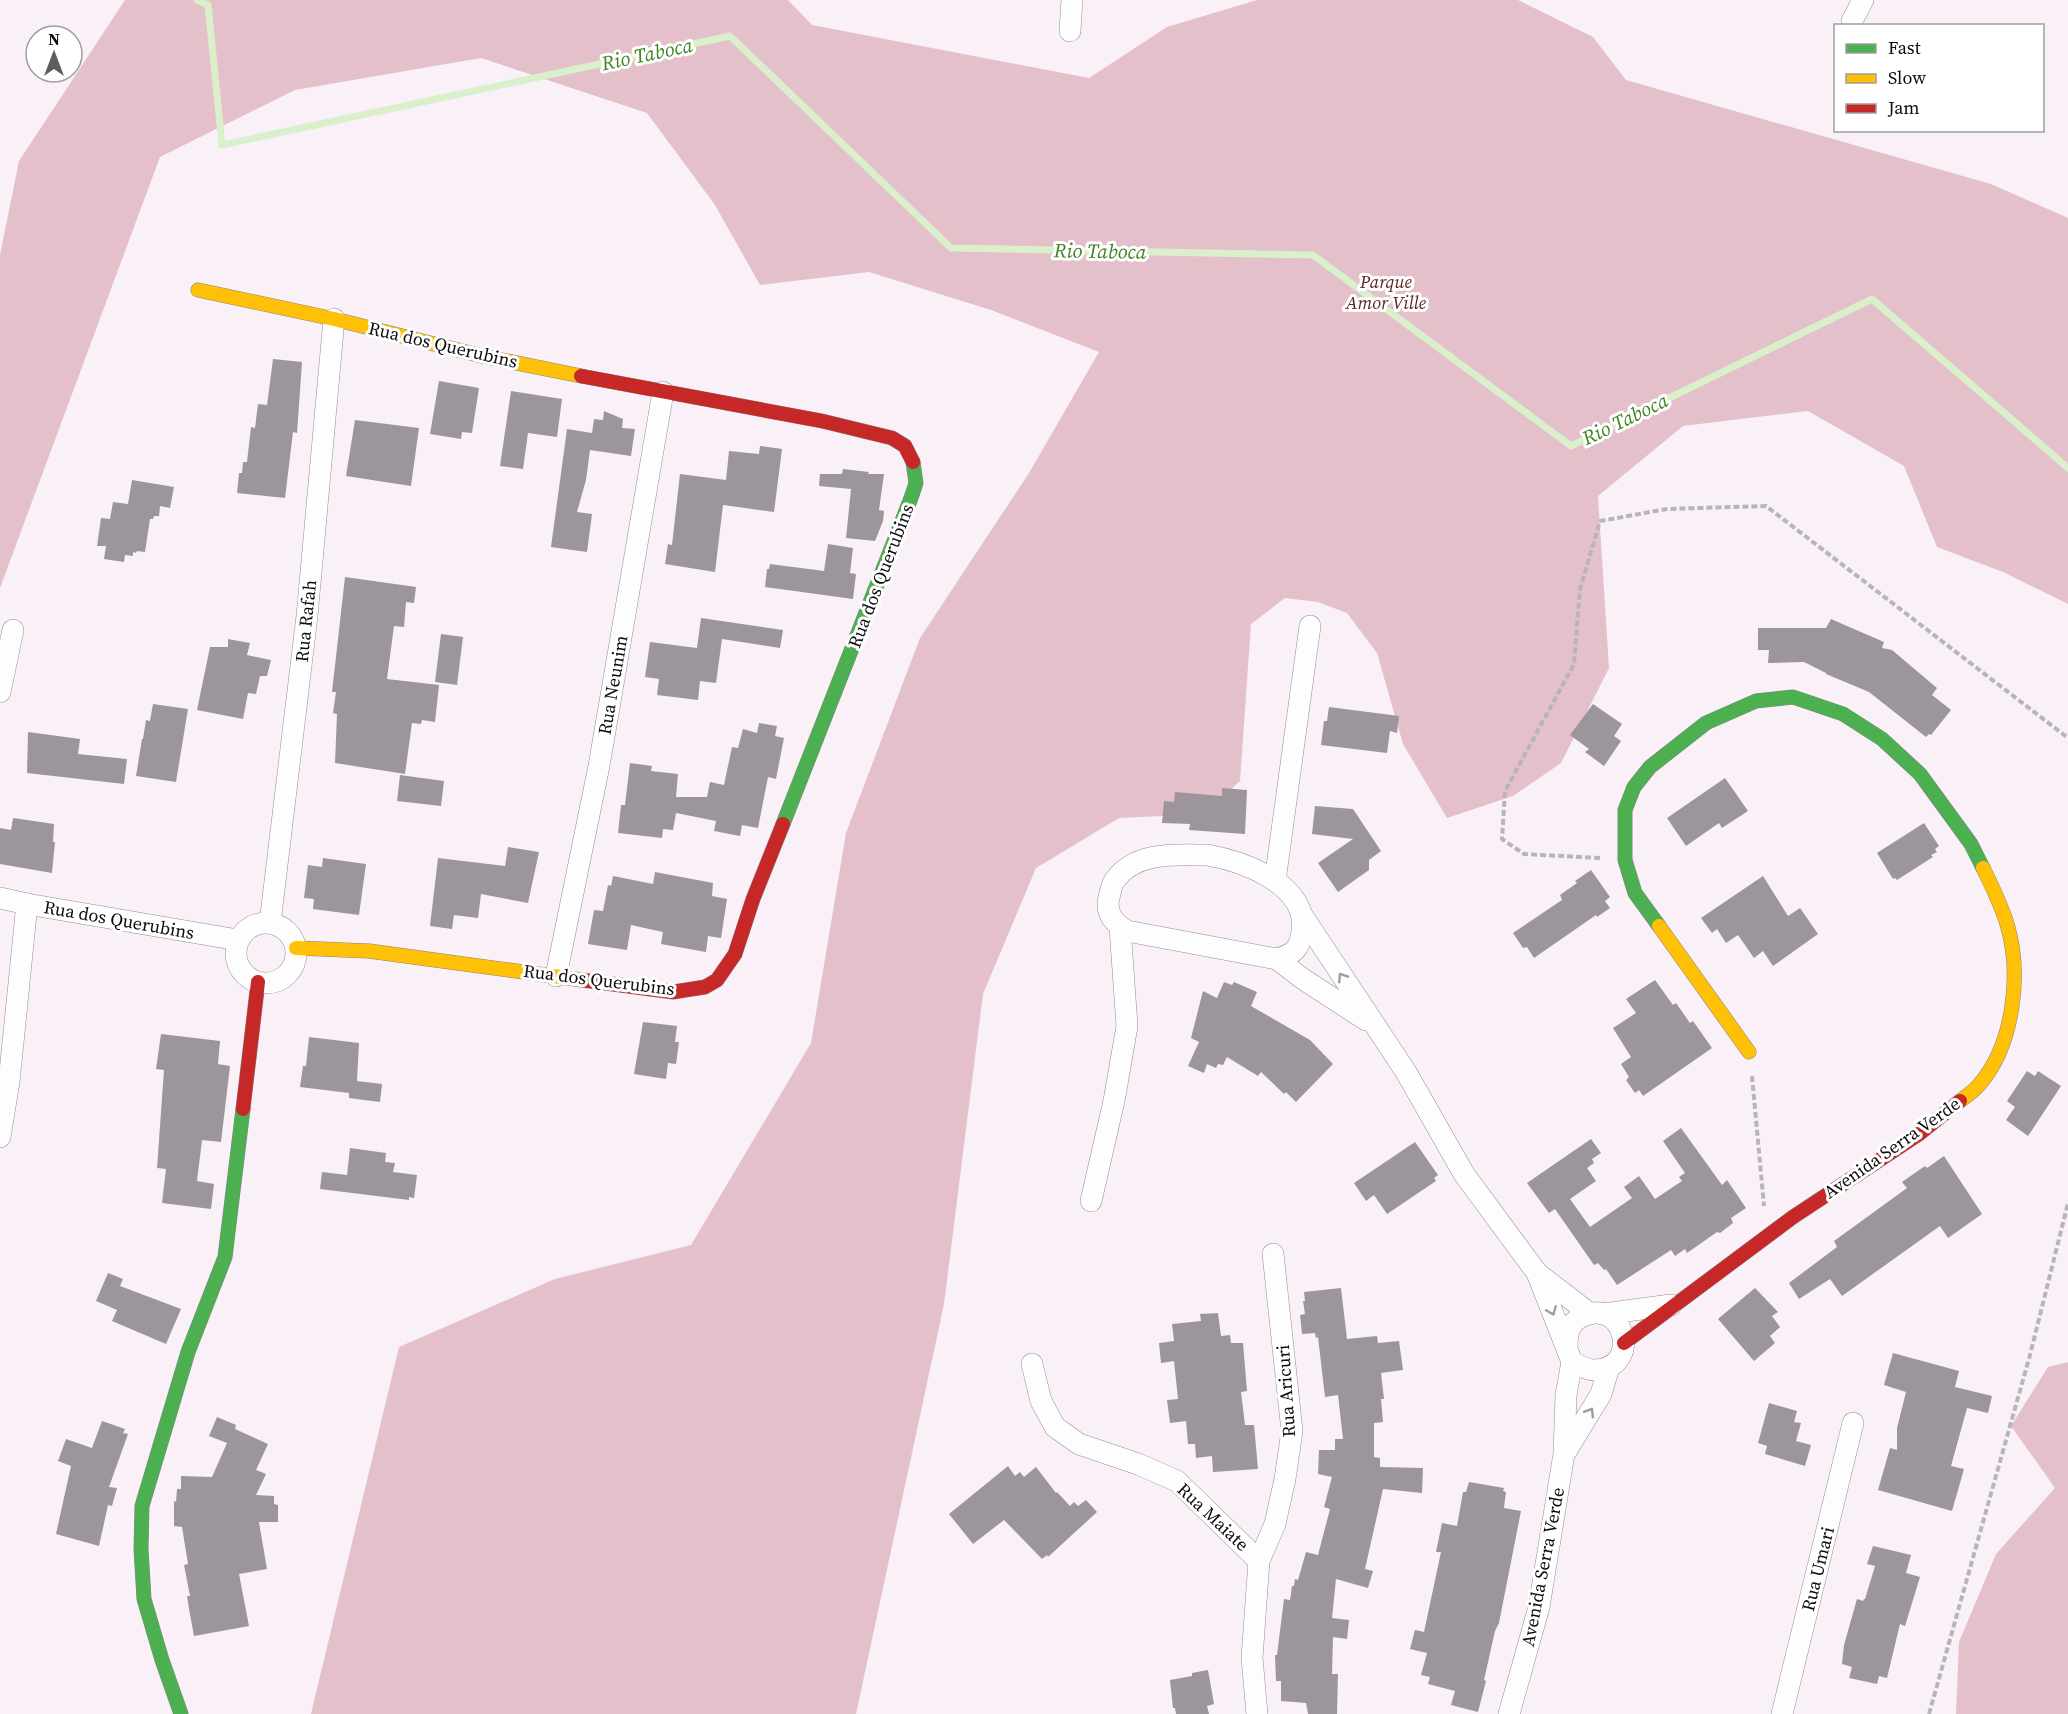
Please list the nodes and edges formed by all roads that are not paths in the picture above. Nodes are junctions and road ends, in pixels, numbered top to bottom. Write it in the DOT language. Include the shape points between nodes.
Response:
graph roads {
  1 [pos="1072,0"];
  2 [pos="1863,0"];
  3 [pos="1852,21"];
  4 [pos="1070,31"];
  5 [pos="198,290"];
  6 [pos="334,319"];
  7 [pos="663,392"];
  8 [pos="1310,626"];
  9 [pos="13,630"];
  10 [pos="0,692"];
  11 [pos="1275,881"];
  12 [pos="0,897"];
  13 [pos="27,904"];
  14 [pos="1302,915"];
  15 [pos="270,923"];
  16 [pos="1120,927"];
  17 [pos="238,940"];
  18 [pos="296,948"];
  19 [pos="1277,959"];
  20 [pos="556,976"];
  21 [pos="258,982"];
  22 [pos="1374,1026"];
  23 [pos="1749,1052"];
  24 [pos="0,1137"];
  25 [pos="1091,1201"];
  26 [pos="1273,1254"];
  27 [pos="1537,1273"];
  28 [pos="1674,1304"];
  29 [pos="1596,1313"];
  30 [pos="1624,1343"];
  31 [pos="1570,1355"];
  32 [pos="1032,1364"];
  33 [pos="1609,1367"];
  34 [pos="1853,1424"];
  35 [pos="1564,1454"];
  36 [pos="1259,1561"];
  37 [pos="181,1714"];
  38 [pos="1257,1714"];
  39 [pos="1509,1714"];
  40 [pos="1782,1714"];
  1 -- 4 [label="street"];
  2 -- 3 [label="street"];
  5 -- 6 [label="street, Rua dos Querubins"];
  6 -- 7 [label="street, Rua dos Querubins" via="482,356"];
  6 -- 15 [label="street, Rua Rafah" via="307,616"];
  7 -- 20 [label="street, Rua Neunim" via="599,766"];
  7 -- 20 [label="street, Rua dos Querubins" via="892,438 905,446 913,461 916,483 726,969 705,987 673,992"];
  8 -- 11 [label="street"];
  9 -- 10 [label="street"];
  11 -- 14 [label="street" via="1290,893"];
  11 -- 16 [label="street" via="1231,859 1207,855 1158,856 1132,865 1114,880 1108,903 1110,915"];
  12 -- 13 [label="street, Rua dos Querubins"];
  13 -- 17 [label="street, Rua dos Querubins"];
  13 -- 24 [label="street"];
  14 -- 19 [label="street" via="1299,948"];
  22 -- 14 [label="street, one-way"];
  15 -- 17 [label="street" via="251,926"];
  15 -- 18 [label="street" via="287,931"];
  16 -- 19 [label="street"];
  16 -- 25 [label="street" via="1127,1026"];
  17 -- 21 [label="street" via="236,957 243,973"];
  18 -- 20 [label="street, Rua dos Querubins" via="369,951"];
  18 -- 21 [label="street" via="295,962 287,975 274,982"];
  19 -- 22 [label="street"];
  21 -- 37 [label="street" via="225,1257 188,1352 142,1506 144,1599"];
  22 -- 27 [label="street" via="1406,1072 1464,1174"];
  23 -- 28 [label="street, Avenida Serra Verde" via="1635,893 1625,860 1625,810 1634,787 1650,767 1706,723 1756,701 1793,697 1843,714 1882,739 1920,774 1971,844 2007,925 2013,959 2013,999 2004,1045 1978,1086 1919,1134"];
  26 -- 36 [label="street, Rua Aricuri" via="1292,1431 1275,1524"];
  27 -- 29 [label="street"];
  27 -- 31 [label="street, one-way"];
  28 -- 29 [label="street, Avenida Serra Verde"];
  28 -- 30 [label="street, Avenida Serra Verde"];
  29 -- 30 [label="street" via="1614,1320 1622,1330"];
  29 -- 31 [label="street" via="1575,1320 1567,1333"];
  30 -- 33 [label="street" via="1620,1357"];
  31 -- 33 [label="street" via="1592,1371"];
  31 -- 35 [label="street, Avenida Serra Verde"];
  32 -- 36 [label="street, Rua Maiate" via="1041,1401 1055,1427 1079,1444 1177,1481"];
  35 -- 33 [label="street, Avenida Serra Verde, one-way" via="1601,1394"];
  34 -- 40 [label="street, Rua Umari"];
  35 -- 39 [label="street, Avenida Serra Verde" via="1539,1607"];
  36 -- 38 [label="street, Rua Maiate" via="1252,1658"];
}
